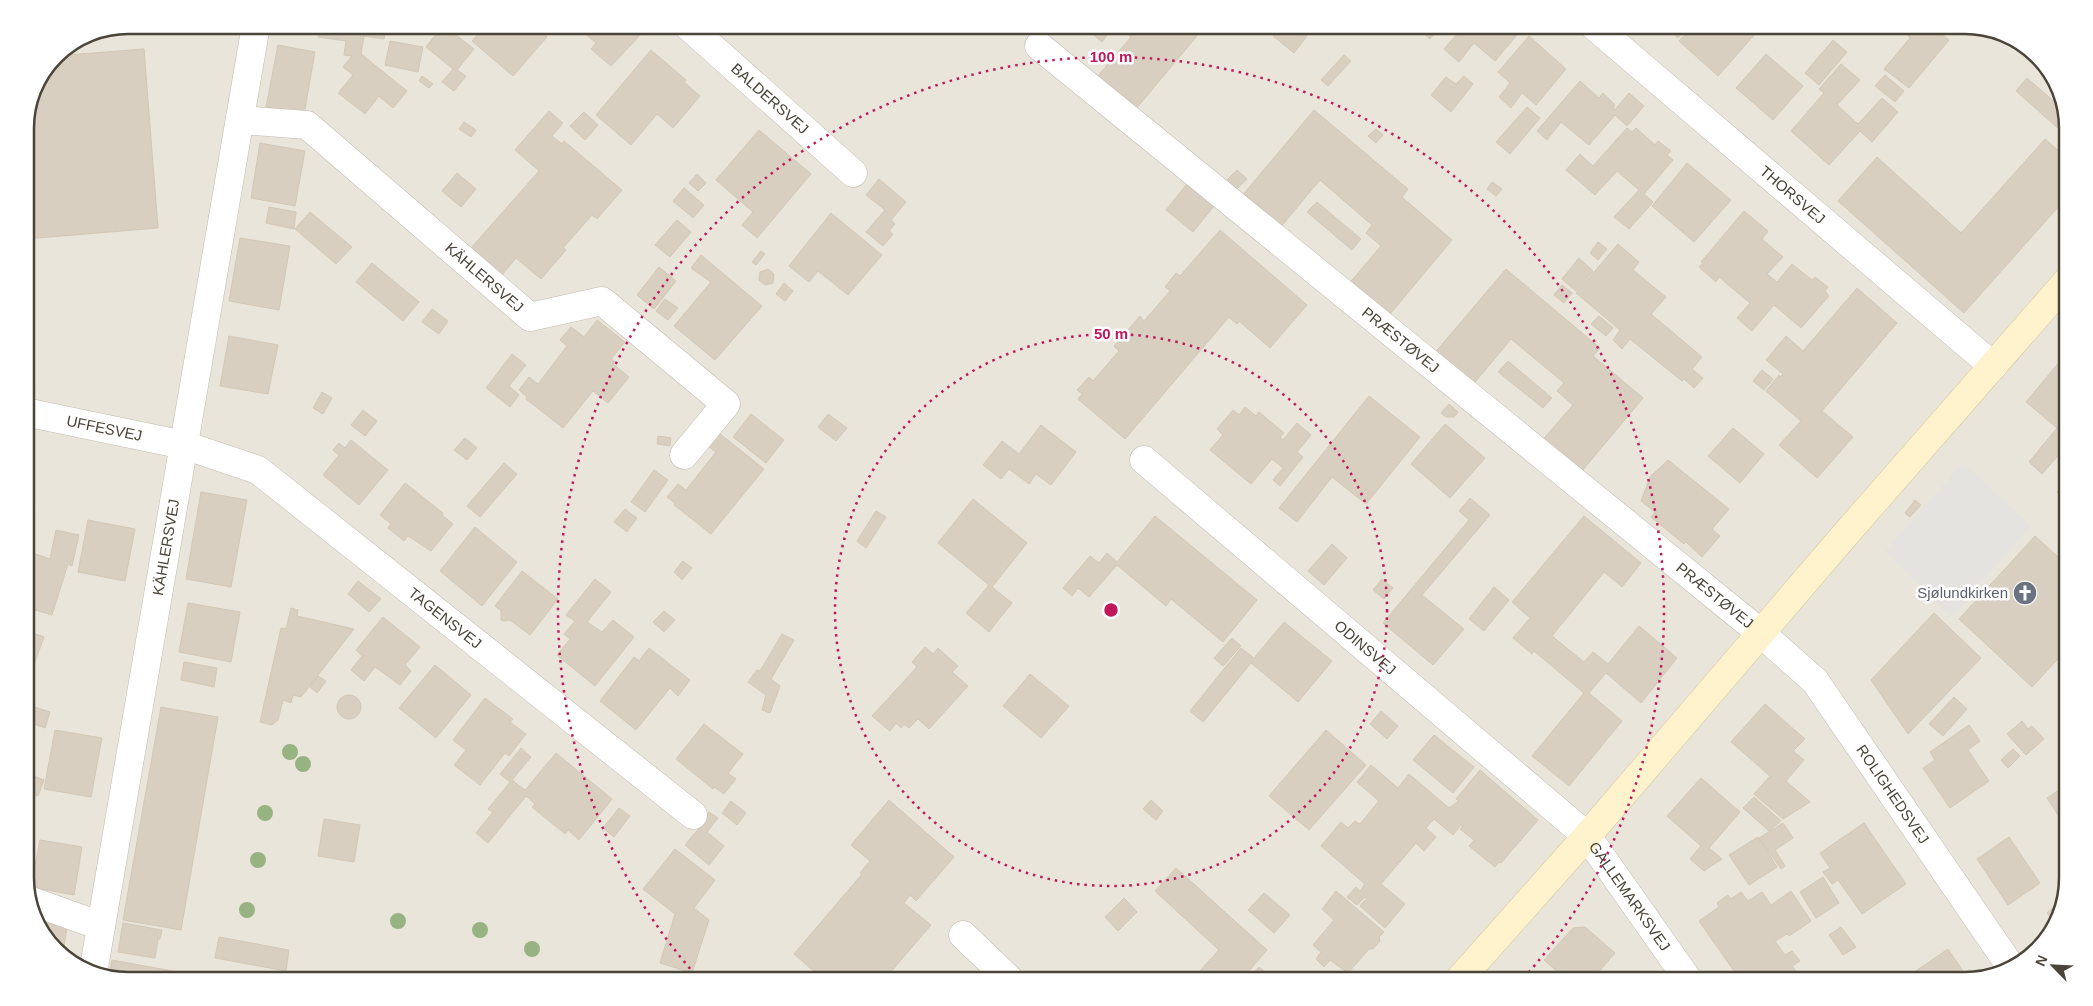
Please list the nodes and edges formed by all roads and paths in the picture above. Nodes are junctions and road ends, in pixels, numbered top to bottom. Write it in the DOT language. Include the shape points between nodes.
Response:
graph roads {
  1 [pos="254,34"];
  2 [pos="697,34"];
  3 [pos="1604,34"];
  4 [pos="1039,46"];
  5 [pos="240,120"];
  6 [pos="853,173"];
  7 [pos="2059,290"];
  8 [pos="1993,366"];
  9 [pos="34,414"];
  10 [pos="184,445"];
  11 [pos="684,455"];
  12 [pos="1144,460"];
  13 [pos="1762,634"];
  14 [pos="693,815"];
  15 [pos="1587,836"];
  16 [pos="38,903"];
  17 [pos="101,926"];
  18 [pos="963,935"];
  19 [pos="2008,962"];
  20 [pos="94,966"];
  21 [pos="1002,972"];
  22 [pos="1466,972"];
  23 [pos="1683,972"];
  1 -- 5 [label="street, KÄHLERSVEJ"];
  2 -- 6 [label="street, BALDERSVEJ"];
  3 -- 8 [label="street, THORSVEJ"];
  4 -- 13 [label="street, PRÆSTØVEJ"];
  5 -- 10 [label="street, KÄHLERSVEJ"];
  5 -- 11 [label="street, KÄHLERSVEJ" via="307,125 530,317 602,301 726,404"];
  7 -- 8 [label="street, PRÆSTØVEJ"];
  8 -- 13 [label="street, PRÆSTØVEJ"];
  9 -- 10 [label="street, UFFESVEJ"];
  10 -- 14 [label="street, TAGENSVEJ" via="258,470"];
  10 -- 17 [label="street, KÄHLERSVEJ"];
  12 -- 15 [label="street, ODINSVEJ"];
  13 -- 15 [label="street, PRÆSTØVEJ"];
  13 -- 19 [label="street, ROLIGHEDSVEJ" via="1815,681"];
  15 -- 22 [label="street, PRÆSTØVEJ"];
  15 -- 23 [label="street, GALLEMARKSVEJ"];
  16 -- 17 [label="street"];
  17 -- 20 [label="street, KÄHLERSVEJ"];
  18 -- 21 [label="street"];
}
